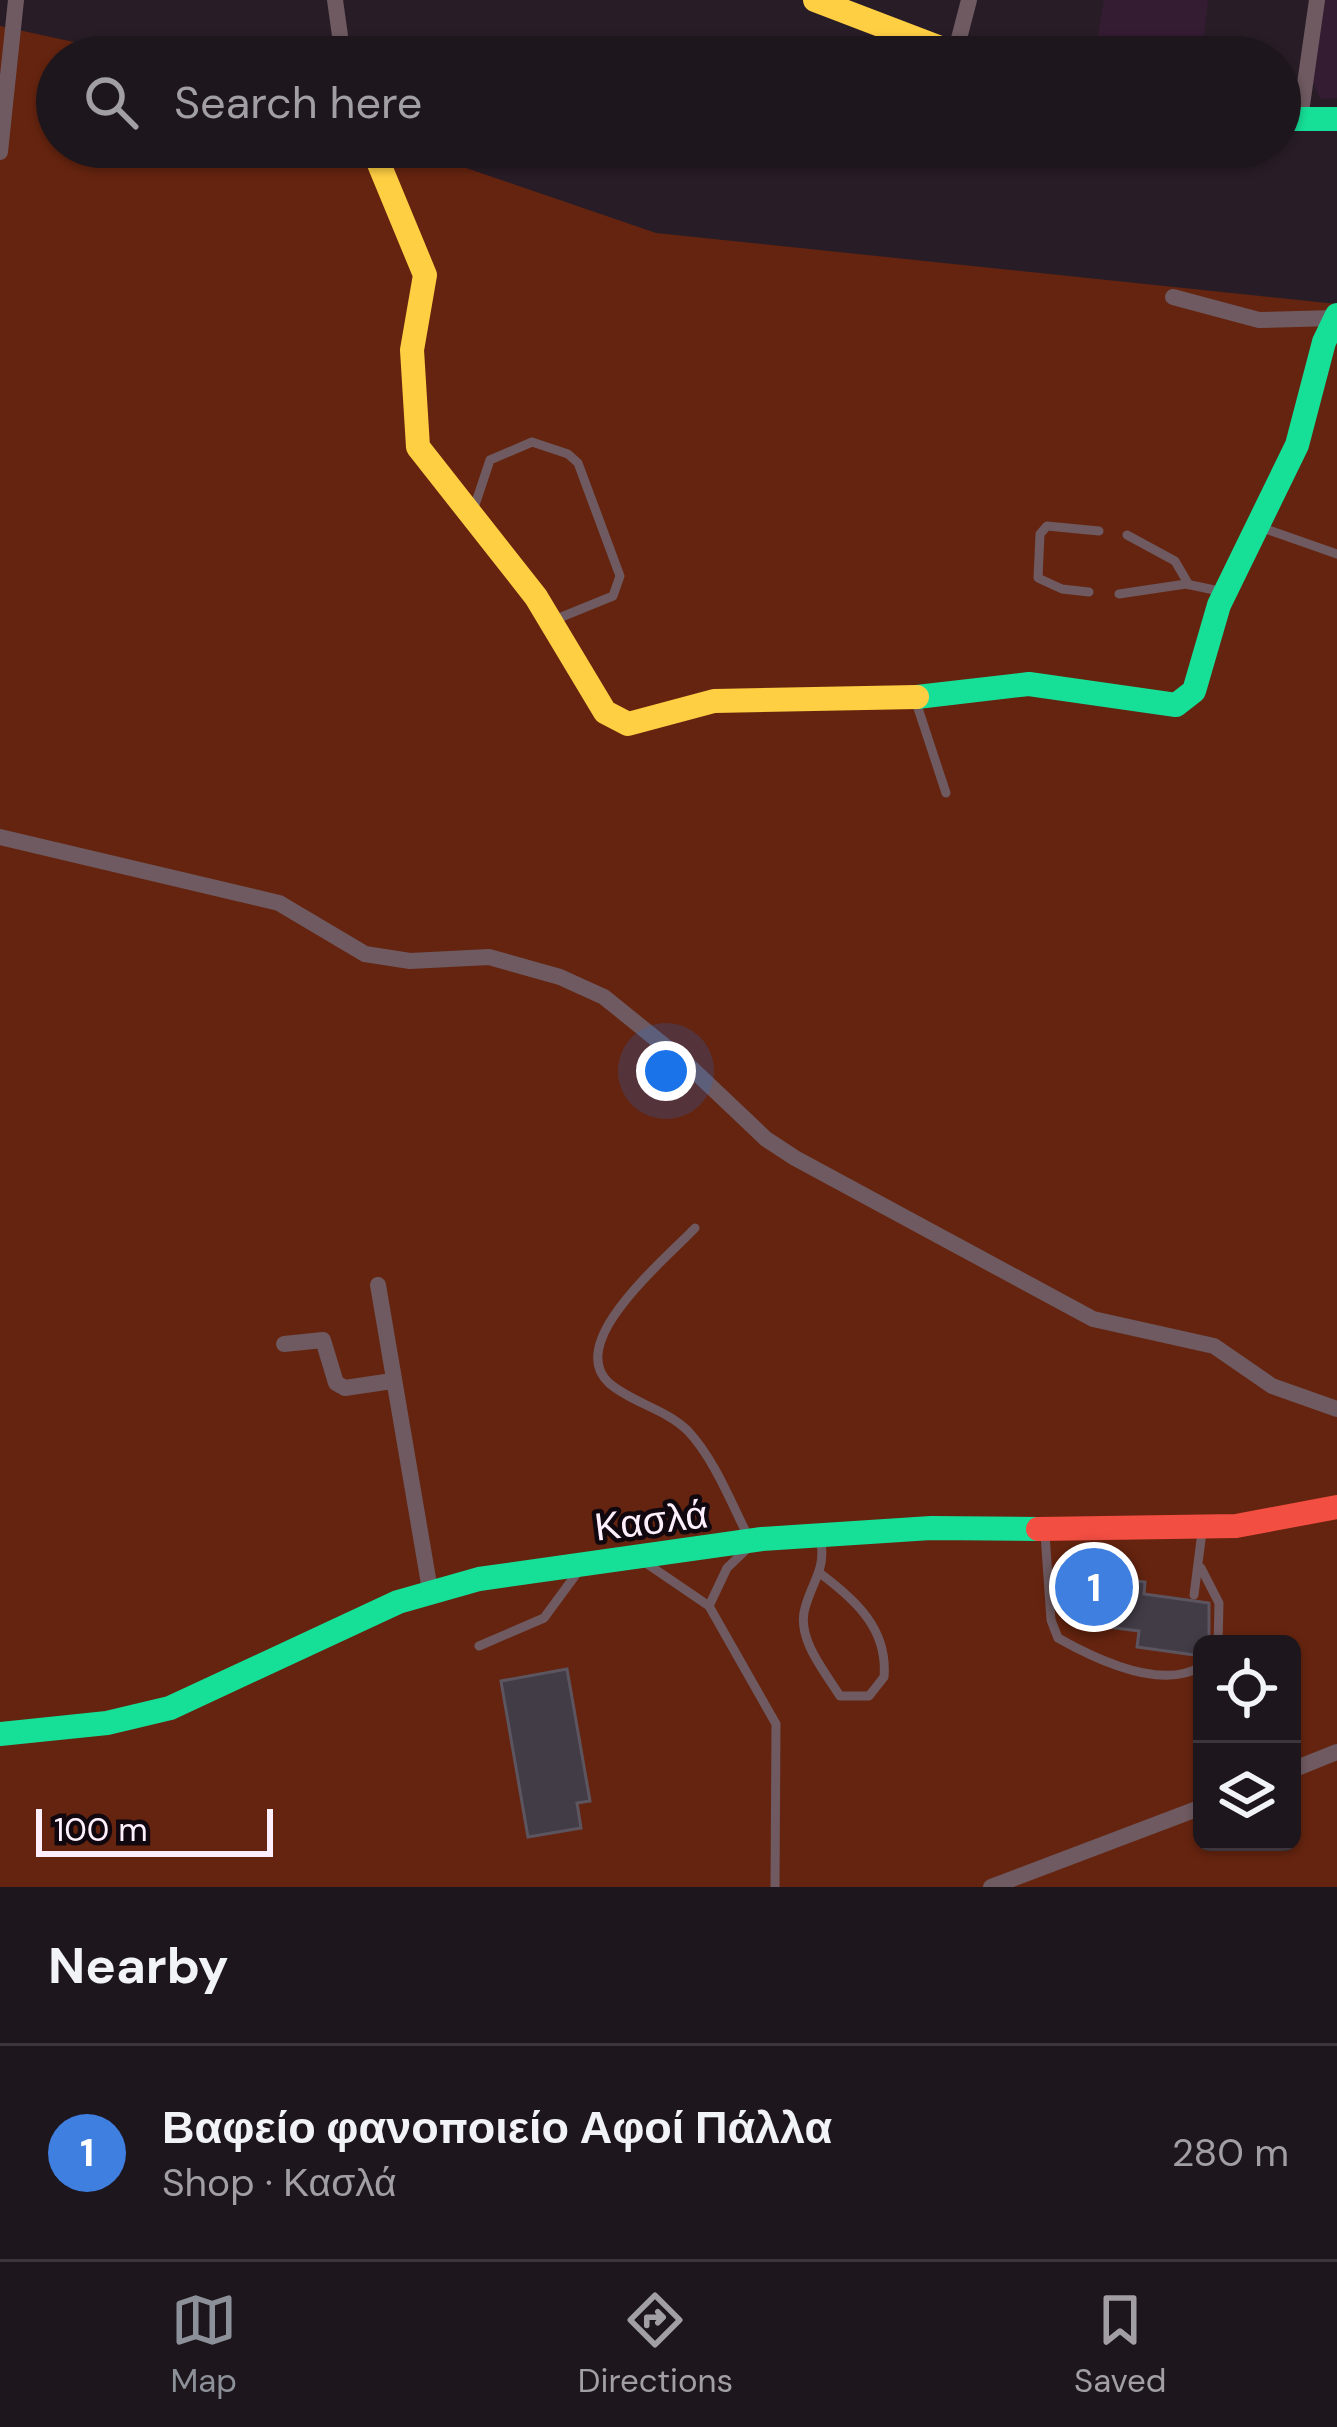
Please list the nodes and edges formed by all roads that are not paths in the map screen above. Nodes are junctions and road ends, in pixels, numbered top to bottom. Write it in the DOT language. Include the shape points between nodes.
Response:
graph roads {
  1 [pos="16,0"];
  2 [pos="335,0"];
  3 [pos="815,0"];
  4 [pos="969,0"];
  5 [pos="1317,0"];
  6 [pos="341,36"];
  7 [pos="909,36"];
  8 [pos="962,36"];
  9 [pos="1301,71"];
  10 [pos="1301,119"];
  11 [pos="1337,119"];
  12 [pos="0,152"];
  13 [pos="381,168"];
  14 [pos="1173,297"];
  15 [pos="1336,317"];
  16 [pos="473,513"];
  17 [pos="1254,525"];
  18 [pos="1099,531"];
  19 [pos="1127,535"];
  20 [pos="1337,554"];
  21 [pos="1189,585"];
  22 [pos="1089,592"];
  23 [pos="1224,592"];
  24 [pos="1119,594"];
  25 [pos="549,622"];
  26 [pos="915,697"];
  27 [pos="946,793"];
  28 [pos="0,837"];
  29 [pos="694,1228"];
  30 [pos="378,1285"];
  31 [pos="284,1344"];
  32 [pos="392,1381"];
  33 [pos="1337,1409"];
  34 [pos="1337,1507"];
  35 [pos="1046,1528"];
  36 [pos="1202,1532"];
  37 [pos="820,1536"];
  38 [pos="752,1544"];
  39 [pos="638,1558"];
  40 [pos="583,1564"];
  41 [pos="1202,1568"];
  42 [pos="821,1574"];
  43 [pos="430,1590"];
  44 [pos="1194,1595"];
  45 [pos="709,1606"];
  46 [pos="1218,1635"];
  47 [pos="479,1646"];
  48 [pos="1193,1670"];
  49 [pos="0,1734"];
  50 [pos="1337,1752"];
  51 [pos="1301,1767"];
  52 [pos="1193,1810"];
  53 [pos="776,1887"];
  54 [pos="991,1887"];
  1 -- 12 [label="street"];
  2 -- 6 [label="street"];
  3 -- 7 [label="street"];
  4 -- 8 [label="street"];
  5 -- 9 [label="street"];
  10 -- 11 [label="street"];
  13 -- 16 [label="street" via="425,275 412,350 413,434"];
  14 -- 15 [label="street" via="1259,320"];
  15 -- 17 [label="street" via="1297,445"];
  16 -- 25 [label="street"];
  16 -- 25 [label="lane" via="483,470 508,450 553,445 578,463 620,576 613,596"];
  17 -- 20 [label="lane"];
  17 -- 23 [label="street"];
  18 -- 22 [label="lane" via="1047,526 1037,555 1038,578"];
  19 -- 21 [label="lane" via="1175,561"];
  21 -- 23 [label="lane"];
  21 -- 24 [label="lane"];
  23 -- 26 [label="street" via="1194,691 1176,705 1044,685"];
  25 -- 26 [label="street" via="605,712 628,724 714,701"];
  26 -- 27 [label="lane"];
  28 -- 33 [label="street" via="279,903 365,954 410,962 489,957 560,977 604,998 795,1158 1093,1319 1214,1346 1286,1393"];
  29 -- 38 [label="lane" via="604,1327 595,1357 604,1378 684,1427 701,1447"];
  30 -- 32 [label="street"];
  31 -- 32 [label="street" via="322,1340 344,1388"];
  32 -- 43 [label="street"];
  34 -- 36 [label="street, Κασλά"];
  35 -- 36 [label="street, Κασλά"];
  35 -- 37 [label="street, Κασλά"];
  35 -- 48 [label="lane" via="1058,1638 1136,1674 1171,1679"];
  36 -- 41 [label="lane"];
  37 -- 38 [label="street, Κασλά"];
  37 -- 42 [label="lane"];
  38 -- 39 [label="street, Κασλά"];
  38 -- 45 [label="lane" via="727,1568"];
  39 -- 40 [label="street, Κασλά"];
  39 -- 45 [label="lane"];
  40 -- 43 [label="street, Κασλά"];
  40 -- 47 [label="lane" via="544,1618"];
  41 -- 44 [label="lane"];
  41 -- 46 [label="lane" via="1219,1603"];
  42 -- 42 [label="lane" via="805,1607 807,1642 840,1696 869,1696 884,1677 880,1636 851,1596"];
  43 -- 49 [label="street, Κασλά" via="169,1708"];
  45 -- 53 [label="lane" via="776,1724"];
  50 -- 51 [label="street"];
  52 -- 54 [label="street"];
}
